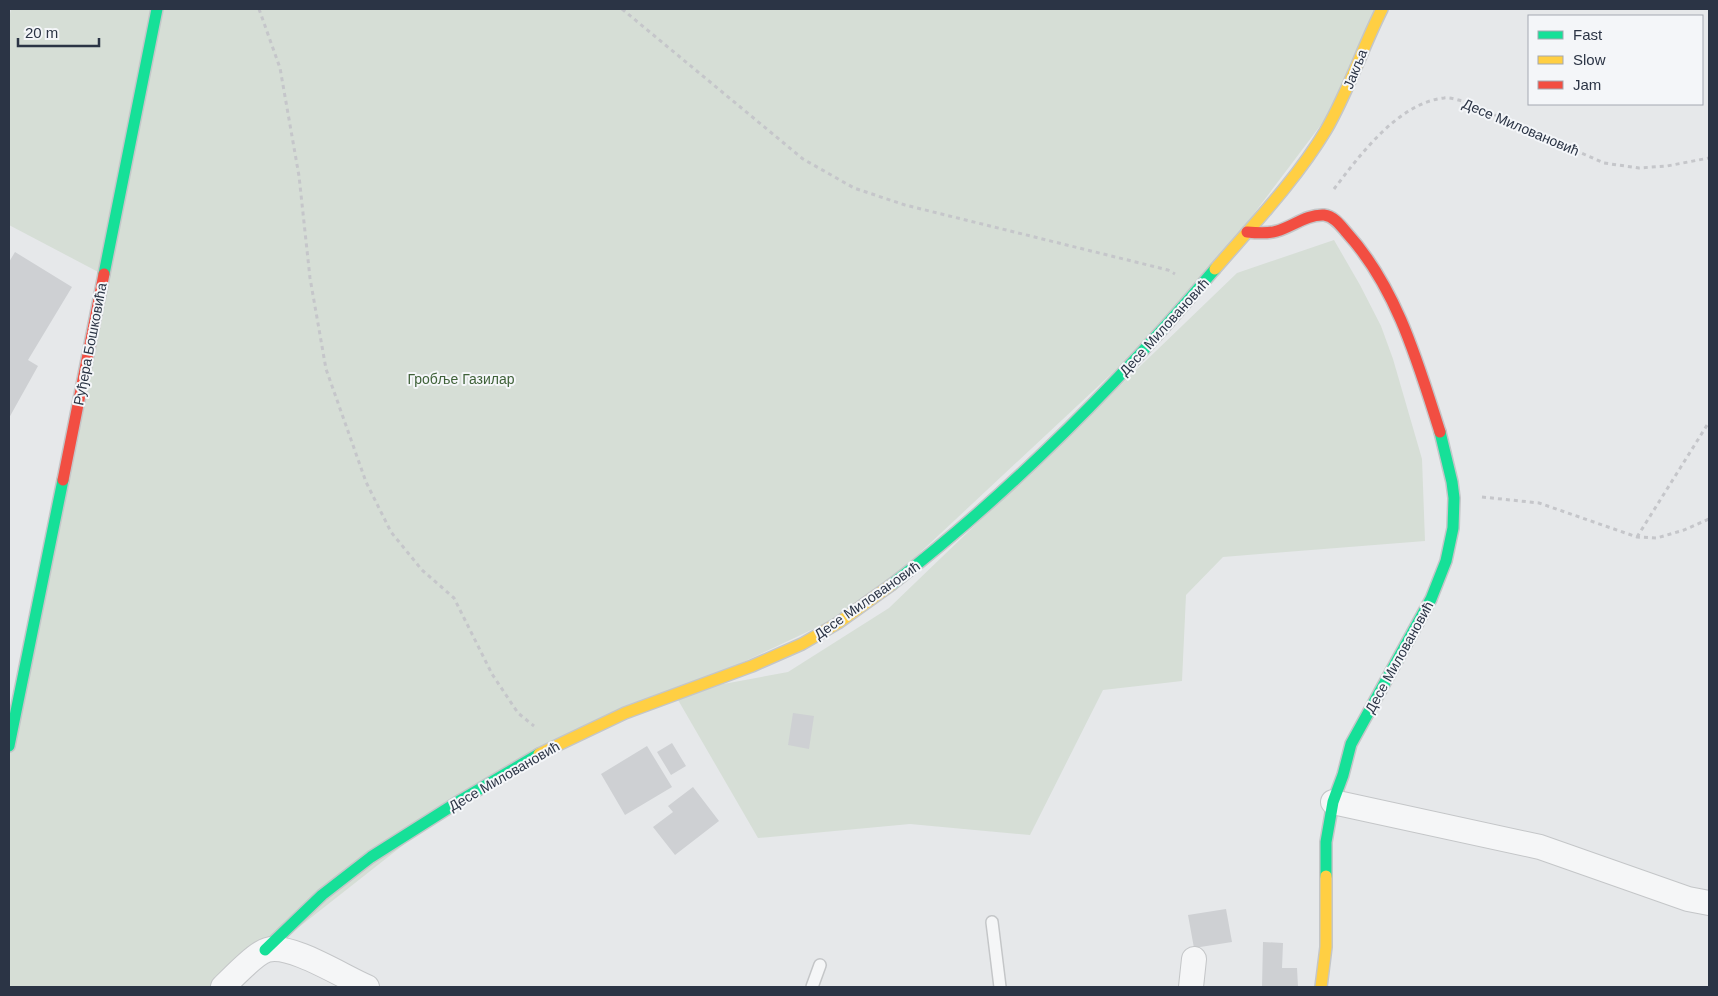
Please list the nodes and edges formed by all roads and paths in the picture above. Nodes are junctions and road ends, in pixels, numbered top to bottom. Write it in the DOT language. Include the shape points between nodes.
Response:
graph roads {
  1 [pos="157,9"];
  2 [pos="259,9"];
  3 [pos="622,9"];
  4 [pos="1382,9"];
  5 [pos="1709,158"];
  6 [pos="1325,215"];
  7 [pos="1247,232"];
  8 [pos="1200,287"];
  9 [pos="1709,422"];
  10 [pos="1454,498"];
  11 [pos="1709,519"];
  12 [pos="1637,537"];
  13 [pos="16,675"];
  14 [pos="556,745"];
  15 [pos="9,746"];
  16 [pos="1333,802"];
  17 [pos="1709,903"];
  18 [pos="992,922"];
  19 [pos="265,950"];
  20 [pos="1194,959"];
  21 [pos="820,965"];
  22 [pos="222,987"];
  23 [pos="367,987"];
  24 [pos="812,987"];
  25 [pos="1000,987"];
  26 [pos="1191,987"];
  27 [pos="1321,987"];
  1 -- 13 [label="street, Руђера Бошковића"];
  2 -- 14 [label="path" via="280,68 326,369 366,482 391,532 422,570 454,598 492,674 518,712"];
  3 -- 8 [label="path" via="803,159 854,188 906,205 1168,270"];
  4 -- 7 [label="street, Јакља" via="1348,89 1327,128 1311,153"];
  5 -- 6 [label="path, Десе Миловановић" via="1639,168 1604,163 1463,101 1445,98 1406,112 1382,132 1328,196"];
  6 -- 7 [label="street" via="1313,216 1276,232"];
  6 -- 10 [label="street, Десе Миловановић" via="1358,245 1398,314 1430,398"];
  7 -- 8 [label="street, Десе Миловановић"];
  8 -- 14 [label="street, Десе Миловановић" via="1103,395 1030,468 958,531 864,605 827,630 764,662 647,704"];
  9 -- 12 [label="path"];
  10 -- 12 [label="path" via="1484,497 1539,503"];
  10 -- 16 [label="street, Десе Миловановић" via="1446,561 1432,599 1351,744"];
  11 -- 12 [label="path" via="1657,538"];
  13 -- 15 [label="street, Руђера Бошковића"];
  14 -- 19 [label="street, Десе Миловановић" via="463,798 386,848 334,885"];
  16 -- 17 [label="street" via="1540,847 1688,899"];
  16 -- 27 [label="street, Десе Миловановић" via="1326,842 1326,947"];
  18 -- 25 [label="lane"];
  19 -- 22 [label="street, Десе Миловановић"];
  19 -- 23 [label="street" via="275,948 297,953"];
  20 -- 26 [label="street"];
  21 -- 24 [label="lane"];
}
